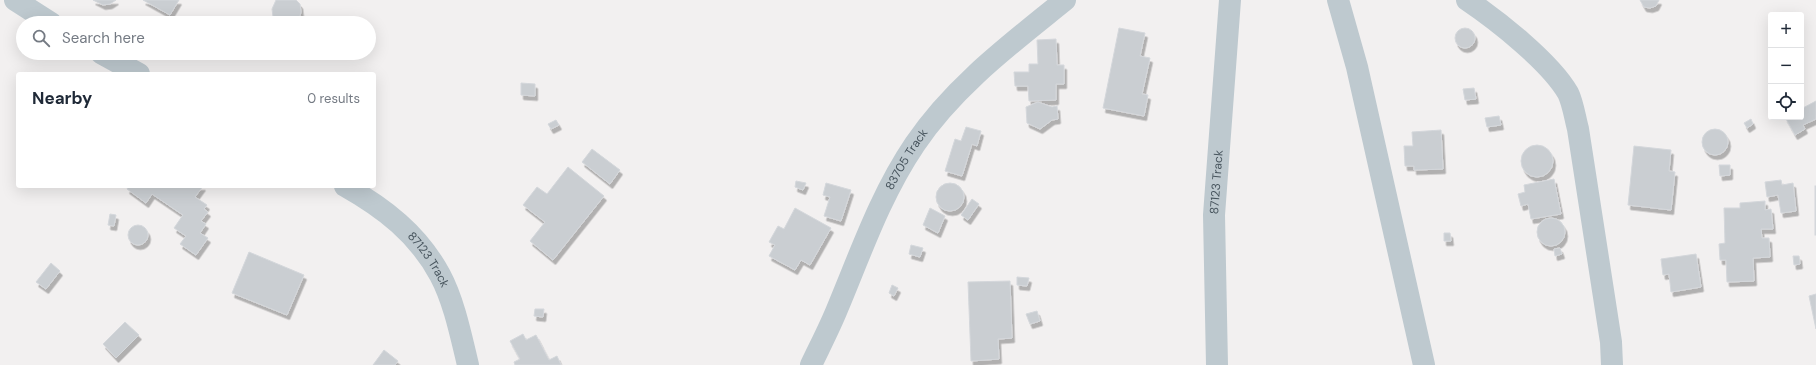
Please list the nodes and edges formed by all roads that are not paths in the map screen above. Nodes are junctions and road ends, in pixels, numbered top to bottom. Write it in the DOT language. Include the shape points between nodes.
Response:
graph roads {
  1 [pos="15,0"];
  2 [pos="1065,0"];
  3 [pos="1230,0"];
  4 [pos="1338,0"];
  5 [pos="1467,0"];
  6 [pos="40,16"];
  7 [pos="114,60"];
  8 [pos="135,72"];
  9 [pos="348,188"];
  10 [pos="468,365"];
  11 [pos="811,365"];
  12 [pos="1216,365"];
  13 [pos="1424,365"];
  14 [pos="1612,365"];
  1 -- 6 [label="street"];
  2 -- 11 [label="street, 83705 Track" via="948,101 915,144 871,226"];
  3 -- 12 [label="street, 87123 Track" via="1214,215"];
  4 -- 13 [label="street" via="1357,67"];
  5 -- 14 [label="street" via="1534,54 1558,79 1569,95 1578,129 1611,342"];
  7 -- 8 [label="street"];
  9 -- 10 [label="street, 87123 Track" via="386,212 425,250 447,292"];
}
